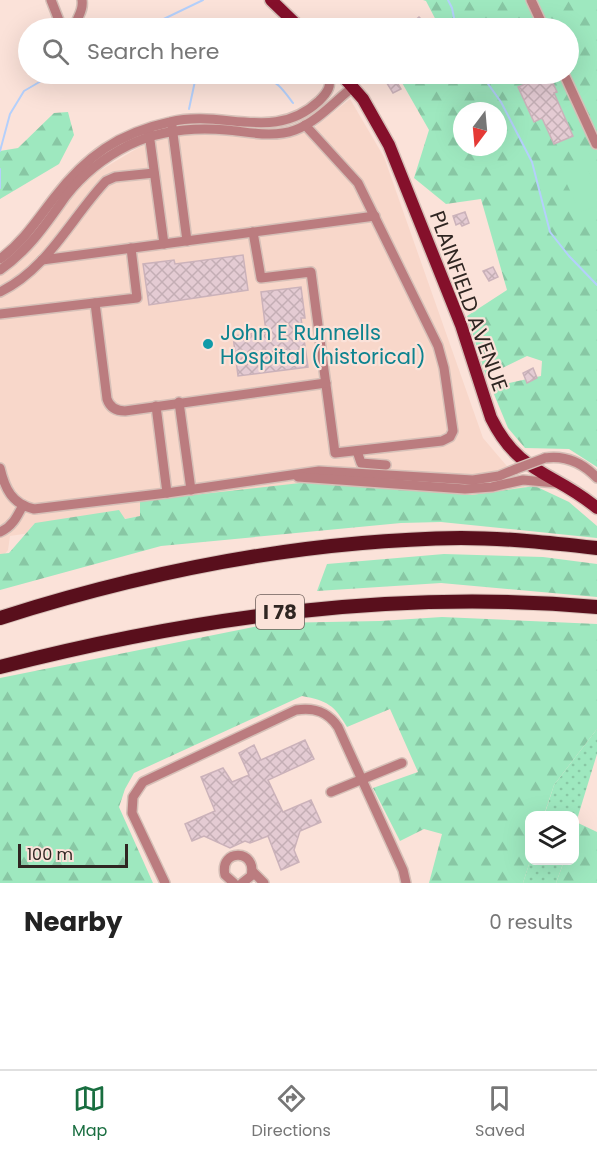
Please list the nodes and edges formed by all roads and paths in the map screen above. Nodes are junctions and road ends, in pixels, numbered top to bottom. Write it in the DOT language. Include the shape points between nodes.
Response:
graph roads {
  1 [pos="51,0"];
  2 [pos="82,0"];
  3 [pos="271,0"];
  4 [pos="531,0"];
  5 [pos="58,18"];
  6 [pos="79,18"];
  7 [pos="290,18"];
  8 [pos="539,18"];
  9 [pos="331,84"];
  10 [pos="350,84"];
  11 [pos="569,84"];
  12 [pos="353,87"];
  13 [pos="305,125"];
  14 [pos="172,126"];
  15 [pos="149,132"];
  16 [pos="596,144"];
  17 [pos="154,173"];
  18 [pos="375,216"];
  19 [pos="253,232"];
  20 [pos="187,241"];
  21 [pos="164,244"];
  22 [pos="131,248"];
  23 [pos="0,259"];
  24 [pos="42,260"];
  25 [pos="0,270"];
  26 [pos="0,292"];
  27 [pos="95,303"];
  28 [pos="0,314"];
  29 [pos="326,383"];
  30 [pos="179,402"];
  31 [pos="156,406"];
  32 [pos="357,451"];
  33 [pos="386,465"];
  34 [pos="0,468"];
  35 [pos="290,476"];
  36 [pos="597,478"];
  37 [pos="558,483"];
  38 [pos="191,490"];
  39 [pos="167,493"];
  40 [pos="23,506"];
  41 [pos="597,508"];
  42 [pos="0,532"];
  43 [pos="597,548"];
  44 [pos="597,607"];
  45 [pos="0,618"];
  46 [pos="0,667"];
  47 [pos="402,763"];
  48 [pos="362,779"];
  49 [pos="331,792"];
  50 [pos="248,879"];
  51 [pos="165,883"];
  52 [pos="234,883"];
  53 [pos="264,883"];
  54 [pos="406,883"];
  1 -- 5 [label="street"];
  2 -- 6 [label="street" via="83,11"];
  3 -- 7 [label="main road"];
  4 -- 8 [label="street"];
  9 -- 14 [label="street" via="327,93 292,119 268,124 207,118"];
  10 -- 12 [label="main road, PLAINFIELD AVENUE"];
  11 -- 16 [label="street"];
  12 -- 13 [label="street"];
  12 -- 37 [label="main road, PLAINFIELD AVENUE" via="389,145 461,325 497,431 520,459"];
  13 -- 14 [label="street" via="270,134"];
  13 -- 18 [label="street" via="358,183"];
  14 -- 15 [label="street"];
  14 -- 20 [label="street"];
  15 -- 17 [label="street"];
  15 -- 23 [label="street" via="108,145 79,168 25,237"];
  15 -- 25 [label="street" via="86,174 36,239"];
  17 -- 21 [label="street"];
  17 -- 24 [label="street" via="106,181"];
  18 -- 19 [label="street"];
  18 -- 32 [label="street" via="441,351 453,431 442,441"];
  19 -- 20 [label="street"];
  19 -- 29 [label="street" via="261,278 311,272"];
  20 -- 21 [label="street"];
  21 -- 22 [label="street"];
  22 -- 24 [label="street"];
  22 -- 27 [label="street" via="137,298"];
  24 -- 26 [label="street"];
  27 -- 28 [label="street"];
  27 -- 31 [label="street" via="108,403 121,411"];
  29 -- 30 [label="street"];
  29 -- 32 [label="street" via="335,453"];
  30 -- 31 [label="street"];
  30 -- 38 [label="street"];
  31 -- 39 [label="street"];
  32 -- 33 [label="street" via="361,463"];
  34 -- 40 [label="street" via="8,492"];
  35 -- 36 [label="street, bridge" via="319,471 473,480 559,457 577,462"];
  35 -- 37 [label="street" via="465,489 522,480"];
  35 -- 38 [label="street"];
  37 -- 41 [label="main road, PLAINFIELD AVENUE"];
  38 -- 39 [label="street"];
  39 -- 40 [label="street" via="44,509"];
  40 -- 42 [label="street" via="14,521"];
  43 -- 45 [label="highway" via="462,538 306,549 147,577"];
  44 -- 46 [label="highway, I 78" via="506,601 422,602 270,613 142,634"];
  47 -- 48 [label="street"];
  48 -- 49 [label="street"];
  48 -- 51 [label="street" via="332,719 305,708 148,778 133,797 132,813"];
  48 -- 54 [label="street" via="404,870"];
  50 -- 52 [label="street" via="250,862 238,855 229,858 224,866 228,879"];
  50 -- 53 [label="street"];
}
